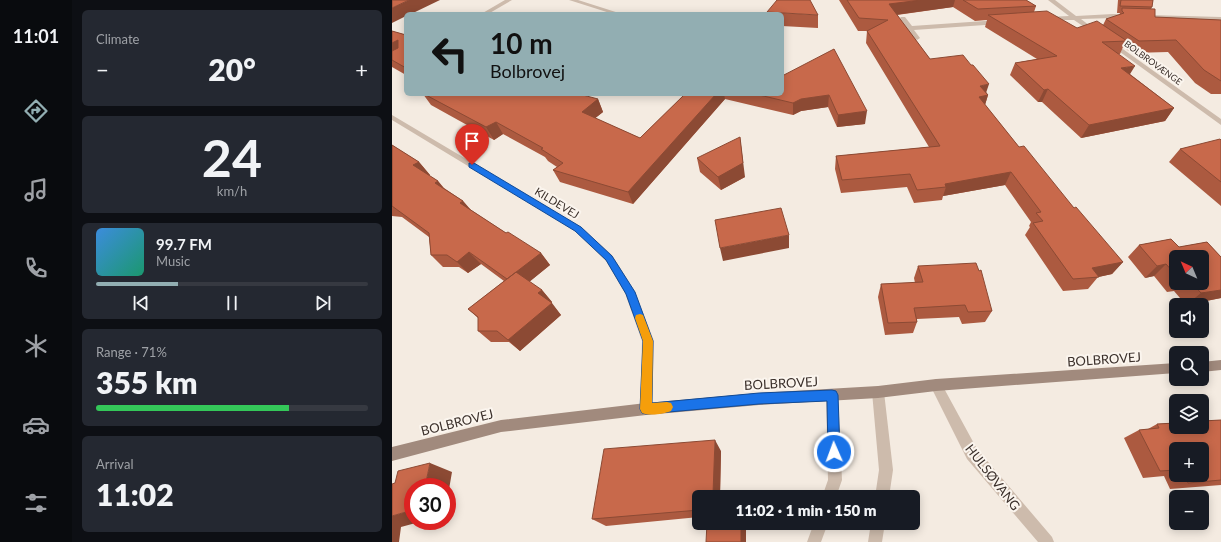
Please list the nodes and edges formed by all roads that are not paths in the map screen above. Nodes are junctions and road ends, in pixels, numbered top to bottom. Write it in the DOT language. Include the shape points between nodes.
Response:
graph roads {
  1 [pos="509,0"];
  2 [pos="572,0"];
  3 [pos="1051,0"];
  4 [pos="488,12"];
  5 [pos="612,12"];
  6 [pos="1074,17"];
  7 [pos="903,18"];
  8 [pos="1221,19"];
  9 [pos="1038,20"];
  10 [pos="1006,22"];
  11 [pos="910,28"];
  12 [pos="1100,35"];
  13 [pos="918,38"];
  14 [pos="1106,40"];
  15 [pos="392,117"];
  16 [pos="1221,123"];
  17 [pos="1221,365"];
  18 [pos="1209,366"];
  19 [pos="1169,368"];
  20 [pos="936,385"];
  21 [pos="878,392"];
  22 [pos="832,395"];
  23 [pos="646,409"];
  24 [pos="392,454"];
  25 [pos="831,490"];
  26 [pos="883,490"];
  27 [pos="818,530"];
  28 [pos="877,530"];
  29 [pos="814,542"];
  30 [pos="875,542"];
  31 [pos="1047,542"];
  1 -- 4 [label="street"];
  2 -- 5 [label="street"];
  3 -- 6 [label="street"];
  6 -- 8 [label="street"];
  6 -- 9 [label="street"];
  6 -- 12 [label="street"];
  7 -- 11 [label="street"];
  10 -- 11 [label="street"];
  11 -- 13 [label="street"];
  14 -- 16 [label="street, BOLBROVÆNGE"];
  15 -- 23 [label="street, KILDEVEJ" via="578,229 609,258 630,292 648,341"];
  17 -- 18 [label="street"];
  19 -- 20 [label="street, BOLBROVEJ"];
  20 -- 21 [label="street, BOLBROVEJ"];
  20 -- 31 [label="street, HULSØVANG" via="972,454"];
  21 -- 22 [label="street, BOLBROVEJ"];
  21 -- 26 [label="street" via="886,470"];
  22 -- 23 [label="street, BOLBROVEJ"];
  22 -- 25 [label="street" via="834,480"];
  23 -- 24 [label="street, BOLBROVEJ" via="501,426"];
  27 -- 29 [label="street"];
  28 -- 30 [label="street"];
}
